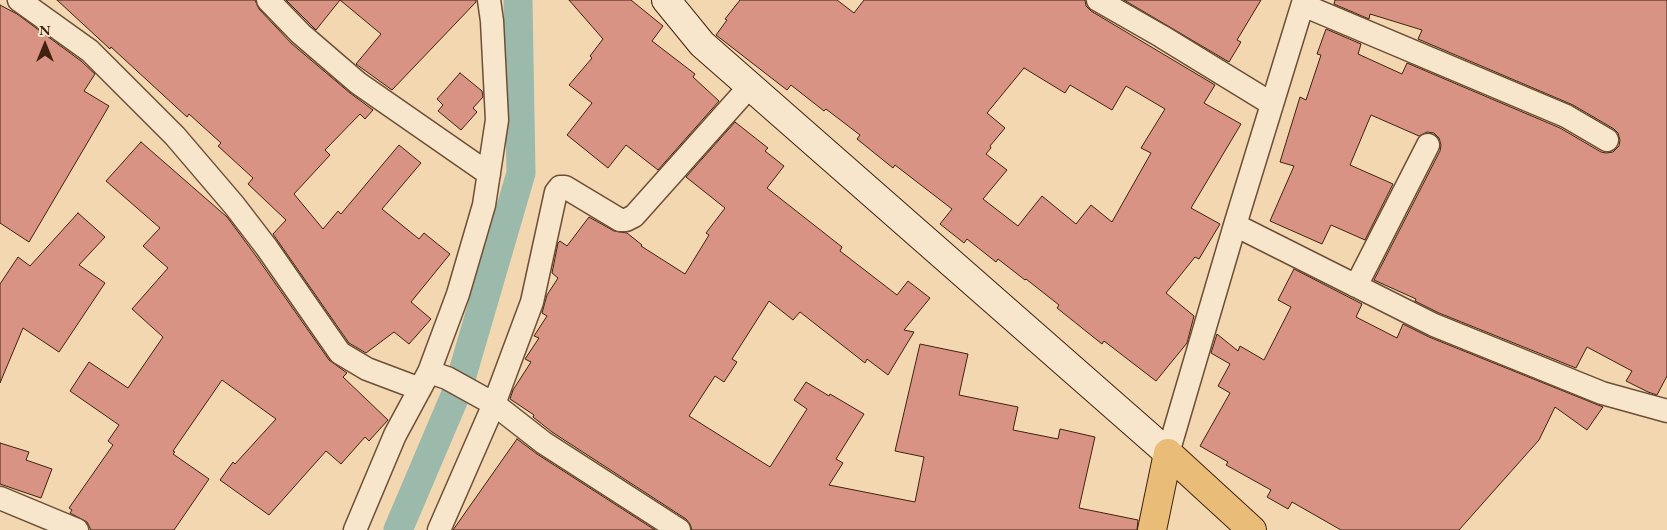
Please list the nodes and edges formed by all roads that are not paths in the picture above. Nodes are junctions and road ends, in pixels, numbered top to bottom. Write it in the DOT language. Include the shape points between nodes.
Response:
graph roads {
  1 [pos="19,0"];
  2 [pos="268,0"];
  3 [pos="489,0"];
  4 [pos="666,0"];
  5 [pos="1098,0"];
  6 [pos="1304,2"];
  7 [pos="750,86"];
  8 [pos="1272,104"];
  9 [pos="1607,140"];
  10 [pos="1428,145"];
  11 [pos="489,174"];
  12 [pos="1235,225"];
  13 [pos="1356,286"];
  14 [pos="432,379"];
  15 [pos="488,401"];
  16 [pos="1667,411"];
  17 [pos="1168,453"];
  18 [pos="0,498"];
  19 [pos="77,530"];
  20 [pos="355,530"];
  21 [pos="439,530"];
  22 [pos="679,530"];
  23 [pos="1152,530"];
  24 [pos="1252,530"];
  1 -- 14 [label="street" via="90,51 175,136 234,204 340,353 367,369"];
  2 -- 11 [label="street" via="301,34 358,83"];
  3 -- 11 [label="street" via="497,120"];
  4 -- 7 [label="main road" via="702,44"];
  5 -- 8 [label="street"];
  6 -- 8 [label="street"];
  6 -- 9 [label="street" via="1566,116"];
  7 -- 15 [label="street" via="634,216 620,220 560,187 556,192 532,302"];
  7 -- 17 [label="main road"];
  8 -- 12 [label="street"];
  10 -- 13 [label="street"];
  11 -- 14 [label="street" via="484,205"];
  12 -- 13 [label="street"];
  12 -- 17 [label="street"];
  13 -- 16 [label="street" via="1434,325 1602,393"];
  14 -- 15 [label="street"];
  14 -- 20 [label="street" via="396,434"];
  15 -- 21 [label="street"];
  15 -- 22 [label="street" via="544,443"];
  17 -- 23 [label="main road"];
  17 -- 24 [label="main road"];
  18 -- 19 [label="street"];
}
